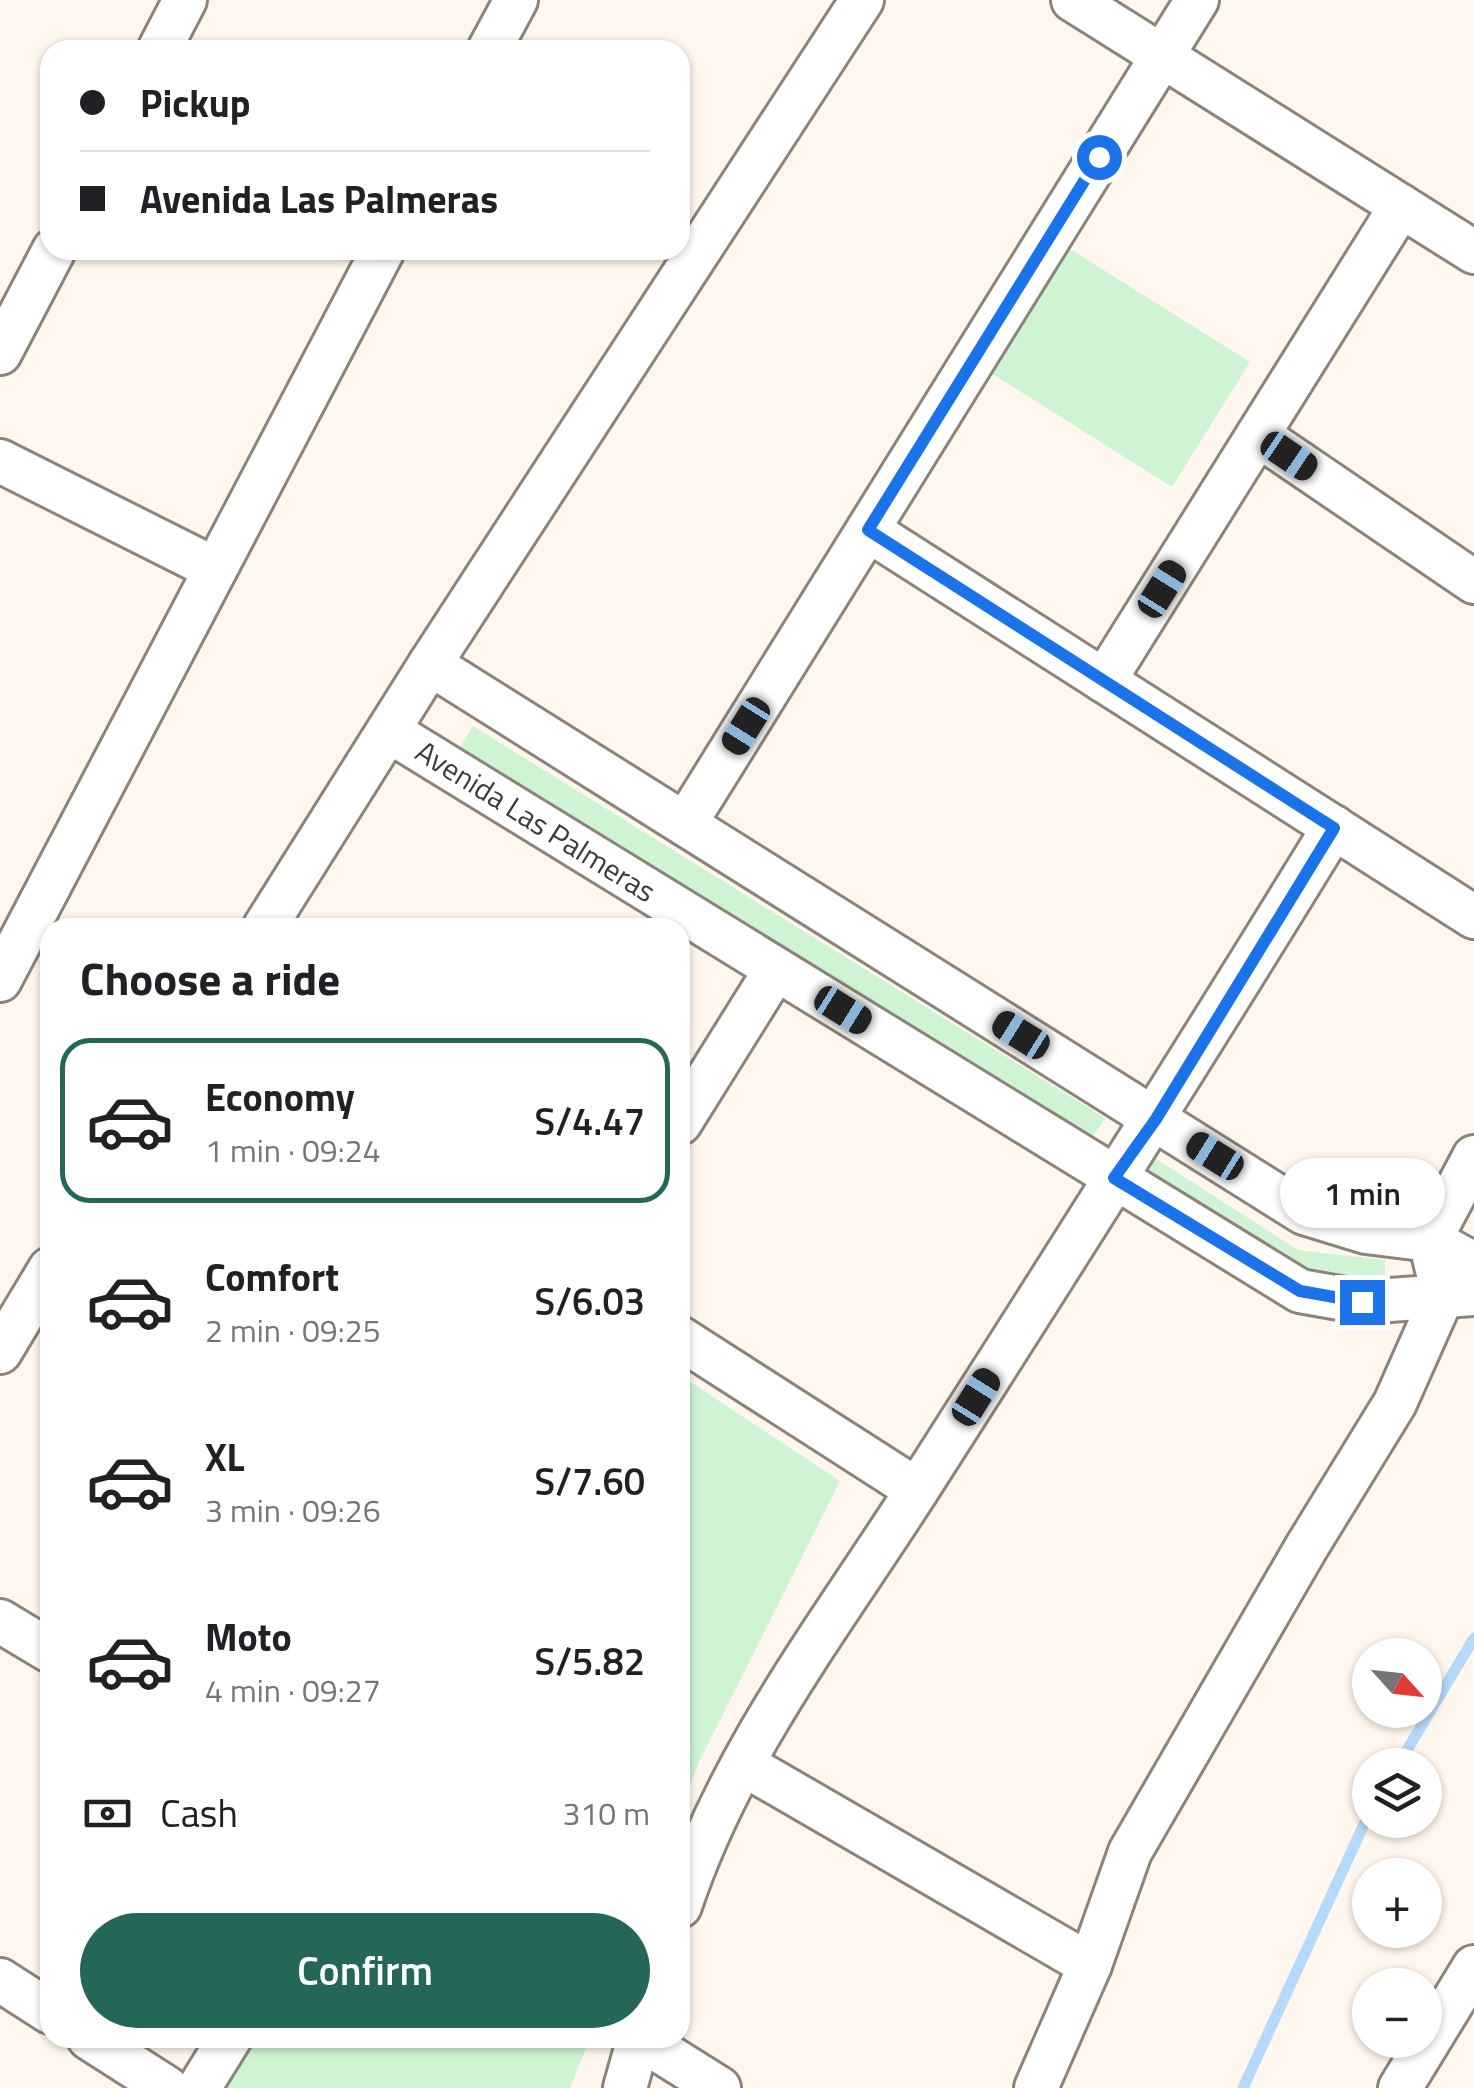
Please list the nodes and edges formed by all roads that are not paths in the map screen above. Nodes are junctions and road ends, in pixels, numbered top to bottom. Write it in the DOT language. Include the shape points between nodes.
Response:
graph roads {
  1 [pos="185,0"];
  2 [pos="516,0"];
  3 [pos="862,0"];
  4 [pos="1074,0"];
  5 [pos="1197,0"];
  6 [pos="163,40"];
  7 [pos="494,40"];
  8 [pos="1162,56"];
  9 [pos="1401,206"];
  10 [pos="1474,252"];
  11 [pos="49,260"];
  12 [pos="379,260"];
  13 [pos="0,352"];
  14 [pos="1258,435"];
  15 [pos="0,460"];
  16 [pos="868,530"];
  17 [pos="215,569"];
  18 [pos="1474,582"];
  19 [pos="430,664"];
  20 [pos="1104,681"];
  21 [pos="389,731"];
  22 [pos="685,824"];
  23 [pos="1334,828"];
  24 [pos="1474,916"];
  25 [pos="270,918"];
  26 [pos="776,969"];
  27 [pos="0,980"];
  28 [pos="690,1107"];
  29 [pos="1156,1119"];
  30 [pos="1474,1157"];
  31 [pos="1114,1178"];
  32 [pos="1430,1240"];
  33 [pos="1474,1264"];
  34 [pos="1459,1294"];
  35 [pos="38,1315"];
  36 [pos="690,1344"];
  37 [pos="0,1352"];
  38 [pos="917,1490"];
  39 [pos="0,1621"];
  40 [pos="40,1646"];
  41 [pos="744,1764"];
  42 [pos="690,1877"];
  43 [pos="1090,1965"];
  44 [pos="1474,1967"];
  45 [pos="0,1980"];
  46 [pos="40,2006"];
  47 [pos="105,2048"];
  48 [pos="224,2048"];
  49 [pos="635,2048"];
  50 [pos="654,2048"];
  51 [pos="168,2088"];
  52 [pos="199,2088"];
  53 [pos="625,2088"];
  54 [pos="719,2088"];
  55 [pos="1036,2088"];
  56 [pos="1400,2088"];
  1 -- 6 [label="street"];
  2 -- 7 [label="street"];
  3 -- 19 [label="street"];
  4 -- 8 [label="street"];
  5 -- 8 [label="street"];
  8 -- 9 [label="street"];
  8 -- 16 [label="street"];
  9 -- 10 [label="street"];
  9 -- 14 [label="street"];
  11 -- 13 [label="street"];
  12 -- 17 [label="street"];
  14 -- 18 [label="street"];
  14 -- 20 [label="street"];
  15 -- 17 [label="street"];
  16 -- 20 [label="street"];
  16 -- 22 [label="street"];
  17 -- 27 [label="street"];
  19 -- 21 [label="street"];
  19 -- 22 [label="street"];
  20 -- 23 [label="street"];
  21 -- 25 [label="street"];
  21 -- 26 [label="street, Avenida Las Palmeras"];
  22 -- 29 [label="street"];
  23 -- 24 [label="street"];
  23 -- 29 [label="street"];
  26 -- 28 [label="street"];
  26 -- 31 [label="street, Avenida Las Palmeras"];
  29 -- 31 [label="street"];
  29 -- 32 [label="street" via="1304,1213 1366,1232"];
  30 -- 32 [label="street"];
  31 -- 34 [label="street, Avenida Las Palmeras" via="1300,1291 1362,1302"];
  31 -- 38 [label="street"];
  32 -- 33 [label="street"];
  32 -- 34 [label="street"];
  34 -- 43 [label="street" via="1130,1852"];
  35 -- 37 [label="street"];
  36 -- 38 [label="street"];
  38 -- 41 [label="street" via="770,1712"];
  39 -- 40 [label="street"];
  41 -- 42 [label="street"];
  41 -- 43 [label="street"];
  43 -- 55 [label="street"];
  44 -- 56 [label="street"];
  45 -- 46 [label="street"];
  47 -- 51 [label="street"];
  48 -- 52 [label="street"];
  49 -- 53 [label="street"];
  50 -- 54 [label="street"];
}
